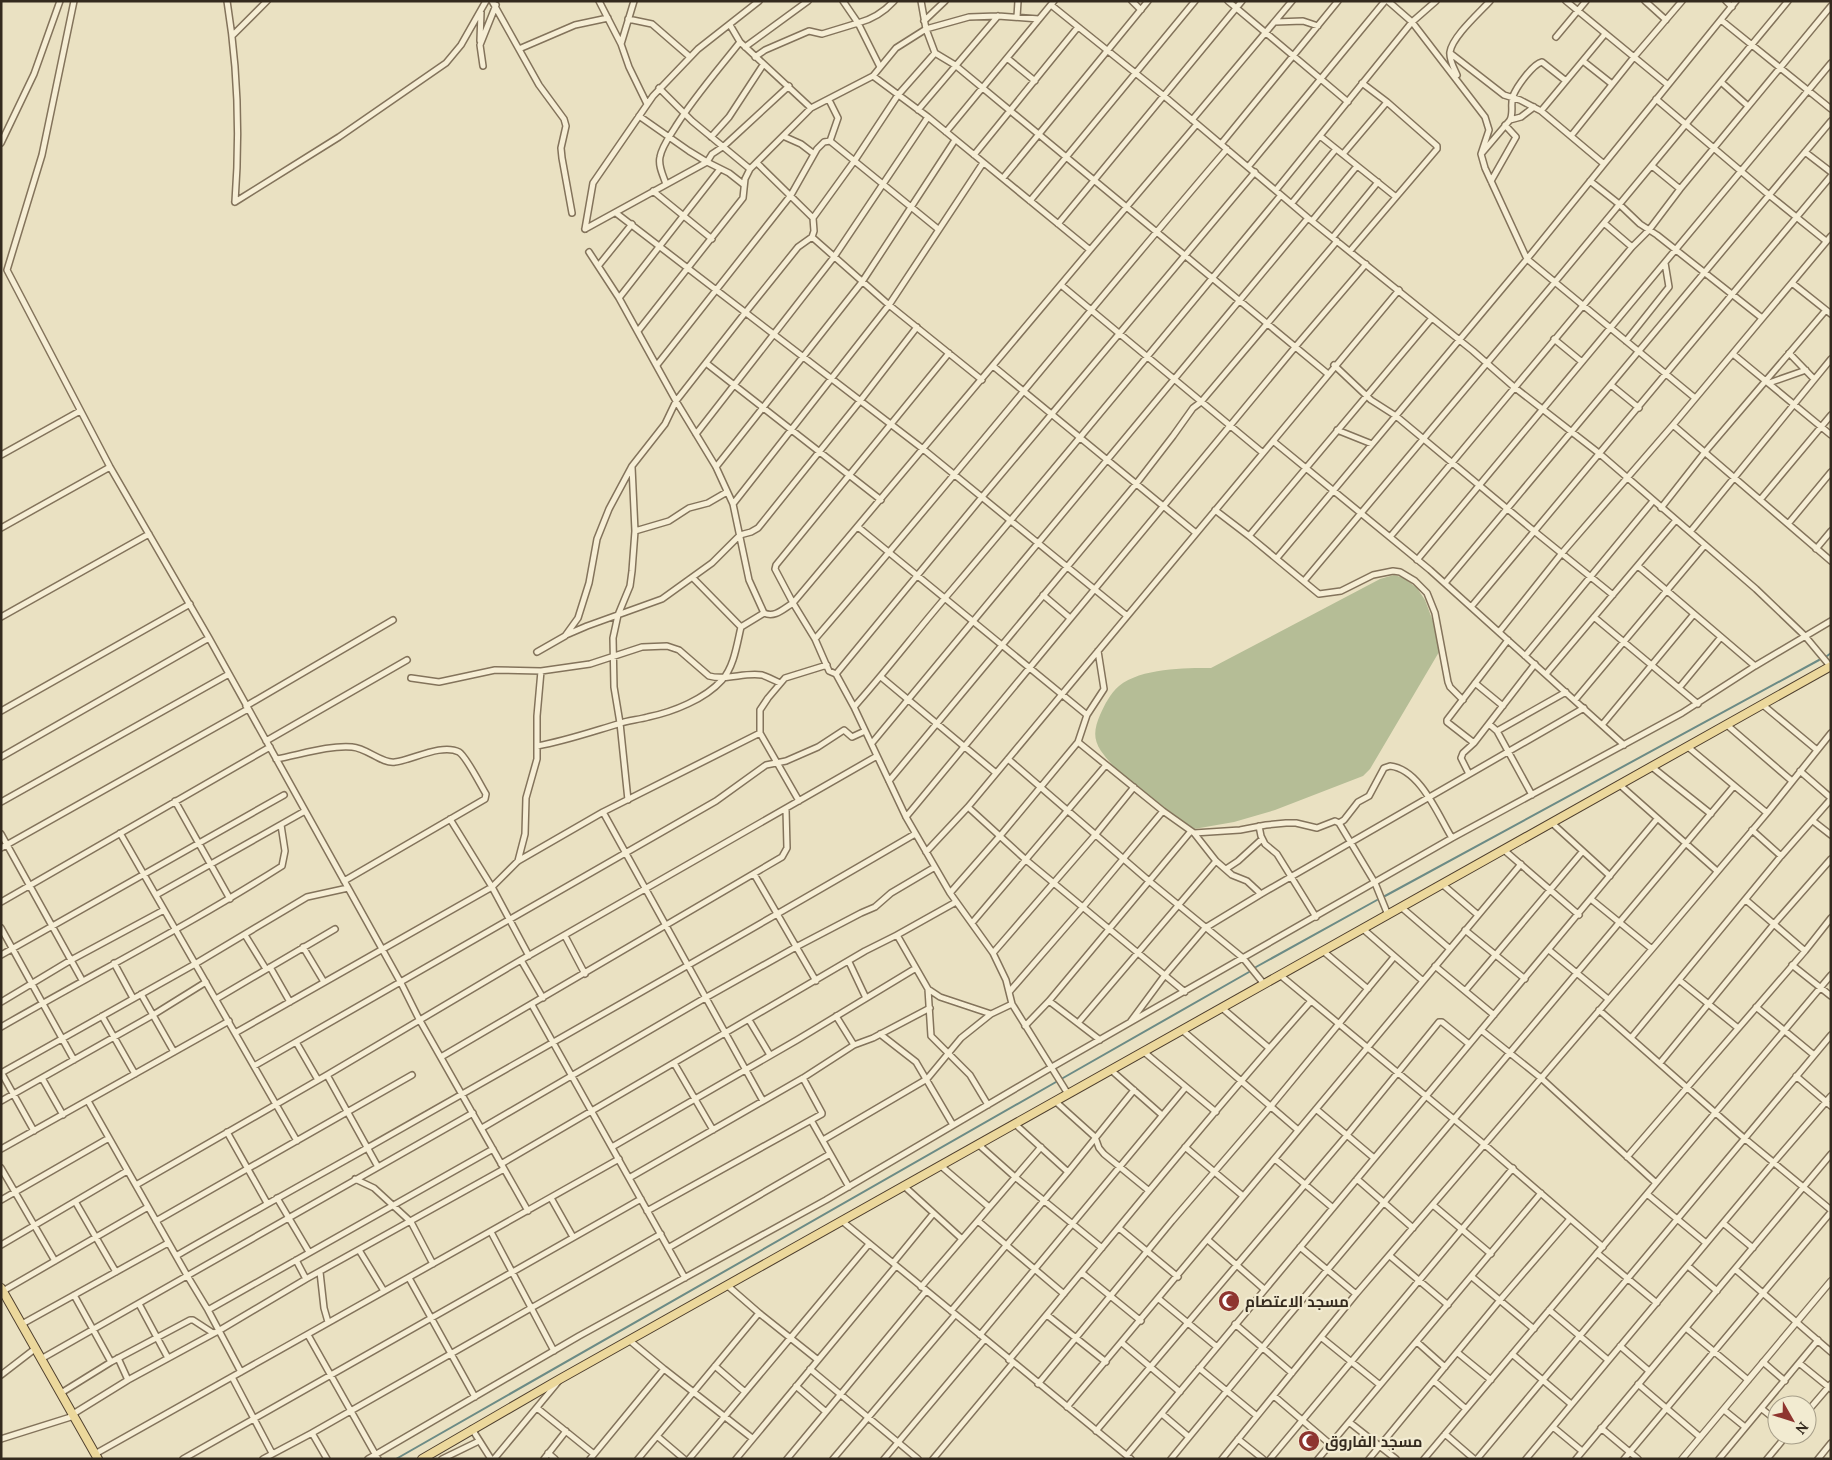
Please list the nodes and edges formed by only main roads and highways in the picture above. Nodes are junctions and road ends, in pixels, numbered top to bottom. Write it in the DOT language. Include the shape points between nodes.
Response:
graph roads {
  1 [pos="1830,666"];
  2 [pos="2,1289"];
  3 [pos="96,1456"];
  4 [pos="422,1459"];
  1 -- 4 [label="main road"];
  2 -- 3 [label="main road"];
}
